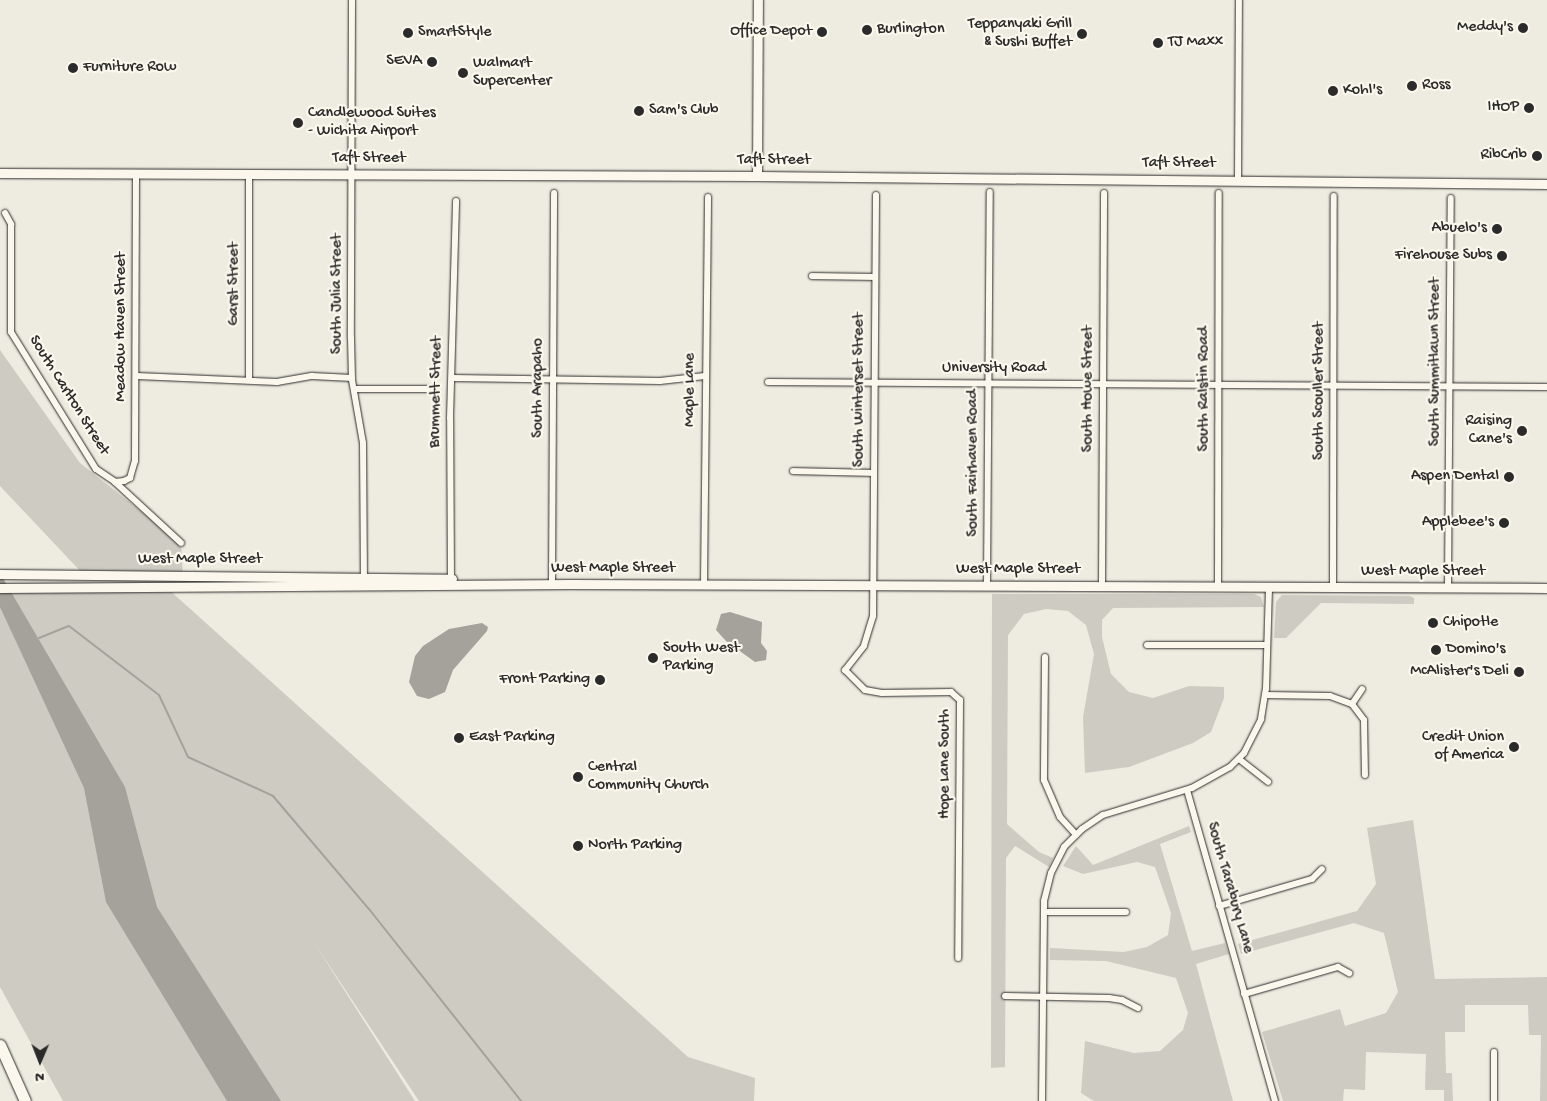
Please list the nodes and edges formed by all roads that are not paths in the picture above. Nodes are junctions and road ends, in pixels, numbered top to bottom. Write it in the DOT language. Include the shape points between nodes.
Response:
graph roads {
  1 [pos="352,0"];
  2 [pos="758,0"];
  3 [pos="1239,0"];
  4 [pos="0,173"];
  5 [pos="249,173"];
  6 [pos="136,174"];
  7 [pos="351,174"];
  8 [pos="757,176"];
  9 [pos="1238,180"];
  10 [pos="1547,184"];
  11 [pos="990,192"];
  12 [pos="554,193"];
  13 [pos="1104,193"];
  14 [pos="1219,193"];
  15 [pos="876,195"];
  16 [pos="708,196"];
  17 [pos="1334,196"];
  18 [pos="1451,198"];
  19 [pos="456,201"];
  20 [pos="5,212"];
  21 [pos="812,276"];
  22 [pos="874,277"];
  23 [pos="137,376"];
  24 [pos="705,376"];
  25 [pos="352,378"];
  26 [pos="452,378"];
  27 [pos="553,378"];
  28 [pos="249,380"];
  29 [pos="768,382"];
  30 [pos="874,382"];
  31 [pos="989,382"];
  32 [pos="1103,383"];
  33 [pos="1219,384"];
  34 [pos="1333,385"];
  35 [pos="1449,385"];
  36 [pos="1547,387"];
  37 [pos="354,388"];
  38 [pos="433,389"];
  39 [pos="793,471"];
  40 [pos="873,473"];
  41 [pos="115,482"];
  42 [pos="181,543"];
  43 [pos="0,574"];
  44 [pos="364,576"];
  45 [pos="450,581"];
  46 [pos="552,584"];
  47 [pos="704,584"];
  48 [pos="987,584"];
  49 [pos="873,585"];
  50 [pos="1102,585"];
  51 [pos="364,586"];
  52 [pos="1218,586"];
  53 [pos="1269,586"];
  54 [pos="1333,586"];
  55 [pos="1448,587"];
  56 [pos="0,588"];
  57 [pos="1547,588"];
  58 [pos="1147,645"];
  59 [pos="1268,645"];
  60 [pos="1045,657"];
  61 [pos="1362,689"];
  62 [pos="1265,694"];
  63 [pos="1352,704"];
  64 [pos="1240,759"];
  65 [pos="1365,775"];
  66 [pos="1268,782"];
  67 [pos="1187,790"];
  68 [pos="1076,835"];
  69 [pos="1322,869"];
  70 [pos="1220,906"];
  71 [pos="1044,912"];
  72 [pos="1126,912"];
  73 [pos="958,958"];
  74 [pos="1349,973"];
  75 [pos="1244,994"];
  76 [pos="1005,996"];
  77 [pos="1042,996"];
  78 [pos="1138,1008"];
  79 [pos="0,1045"];
  80 [pos="1494,1052"];
  81 [pos="25,1101"];
  82 [pos="1042,1101"];
  83 [pos="1275,1101"];
  84 [pos="1494,1101"];
  1 -- 7 [label="street, South Julia Street"];
  2 -- 8 [label="main road"];
  3 -- 9 [label="street"];
  4 -- 6 [label="main road, Taft Street"];
  5 -- 6 [label="main road, Taft Street"];
  5 -- 7 [label="main road, Taft Street"];
  5 -- 28 [label="street, Garst Street"];
  6 -- 23 [label="street, Meadow Haven Street"];
  7 -- 8 [label="main road, Taft Street"];
  7 -- 25 [label="street, South Julia Street"];
  8 -- 9 [label="main road, Taft Street"];
  9 -- 10 [label="main road, Taft Street"];
  11 -- 31 [label="street, South Fairhaven Road"];
  12 -- 27 [label="street, South Arapaho"];
  13 -- 32 [label="street, South Howe Street"];
  14 -- 33 [label="street, South Ralstin Road"];
  15 -- 22 [label="street, South Winterset Street"];
  16 -- 24 [label="street, Maple Lane"];
  17 -- 34 [label="street, South Scouller Street"];
  18 -- 35 [label="street, South Summitlawn Street"];
  19 -- 26 [label="street, Brummett Street"];
  20 -- 41 [label="street, South Carlton Street" via="12,224 11,332 96,469"];
  21 -- 22 [label="street"];
  22 -- 30 [label="street, South Winterset Street"];
  23 -- 28 [label="street"];
  23 -- 41 [label="street, Meadow Haven Street" via="135,461 130,478"];
  24 -- 27 [label="street" via="660,381"];
  24 -- 47 [label="street, Maple Lane"];
  25 -- 28 [label="street" via="312,376 290,381"];
  25 -- 37 [label="street, South Julia Street"];
  26 -- 27 [label="street"];
  26 -- 45 [label="street, Brummett Street"];
  27 -- 46 [label="street, South Arapaho"];
  29 -- 30 [label="street, University Road"];
  30 -- 31 [label="street, University Road"];
  30 -- 40 [label="street, South Winterset Street"];
  31 -- 32 [label="street, University Road"];
  31 -- 48 [label="street, South Fairhaven Road"];
  32 -- 33 [label="street, University Road"];
  32 -- 50 [label="street, South Howe Street"];
  33 -- 34 [label="street, University Road"];
  33 -- 52 [label="street, South Ralstin Road"];
  34 -- 35 [label="street, University Road"];
  34 -- 54 [label="street, South Scouller Street"];
  35 -- 36 [label="street, University Road"];
  35 -- 55 [label="street, South Summitlawn Street"];
  37 -- 38 [label="street"];
  37 -- 44 [label="street, South Julia Street" via="363,443"];
  39 -- 40 [label="street"];
  40 -- 49 [label="street, South Winterset Street"];
  41 -- 42 [label="street, South Carlton Street"];
  43 -- 44 [label="main road, West Maple Street"];
  44 -- 45 [label="main road, West Maple Street"];
  44 -- 51 [label="street, South Julia Street"];
  45 -- 46 [label="main road, West Maple Street"];
  45 -- 51 [label="main road, West Maple Street"];
  46 -- 47 [label="main road, West Maple Street"];
  47 -- 49 [label="main road, West Maple Street"];
  48 -- 49 [label="main road, West Maple Street"];
  48 -- 50 [label="main road, West Maple Street"];
  49 -- 73 [label="street, Hope Lane South" via="873,616 864,646 845,670 852,680 865,690 882,693 951,692 960,700"];
  50 -- 52 [label="main road, West Maple Street"];
  51 -- 56 [label="main road, West Maple Street"];
  52 -- 53 [label="main road, West Maple Street"];
  53 -- 54 [label="main road, West Maple Street"];
  53 -- 59 [label="street"];
  54 -- 55 [label="main road, West Maple Street"];
  55 -- 57 [label="main road, West Maple Street"];
  58 -- 59 [label="street"];
  59 -- 62 [label="street"];
  60 -- 68 [label="street" via="1044,780 1057,811"];
  61 -- 63 [label="street"];
  62 -- 63 [label="street" via="1330,696"];
  62 -- 64 [label="street" via="1254,738"];
  63 -- 65 [label="street" via="1364,720"];
  64 -- 66 [label="street"];
  64 -- 67 [label="street"];
  67 -- 68 [label="street" via="1103,815"];
  67 -- 70 [label="street, South Tarabury Lane"];
  68 -- 71 [label="street" via="1064,847 1051,873"];
  69 -- 70 [label="street" via="1312,879"];
  70 -- 75 [label="street, South Tarabury Lane"];
  71 -- 72 [label="street"];
  71 -- 77 [label="street"];
  74 -- 75 [label="street" via="1338,967"];
  75 -- 83 [label="street, South Tarabury Lane"];
  76 -- 77 [label="street"];
  77 -- 78 [label="street" via="1109,998"];
  77 -- 82 [label="street"];
  79 -- 81 [label="highway"];
  80 -- 84 [label="street"];
}
